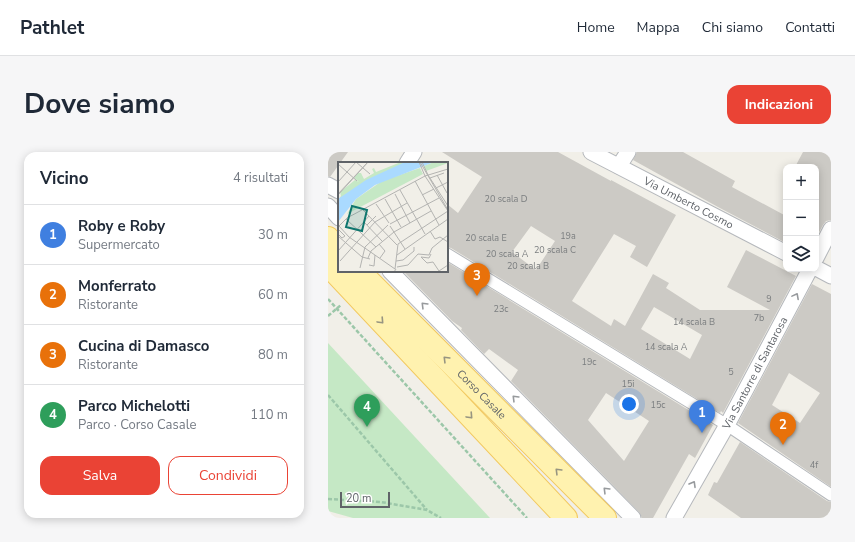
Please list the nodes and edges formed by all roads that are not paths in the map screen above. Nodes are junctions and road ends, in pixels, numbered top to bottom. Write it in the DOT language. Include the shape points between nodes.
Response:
graph roads {
  1 [pos="414,152"];
  2 [pos="591,152"];
  3 [pos="628,152"];
  4 [pos="409,162"];
  5 [pos="619,166"];
  6 [pos="328,185"];
  7 [pos="338,190"];
  8 [pos="328,206"];
  9 [pos="338,217"];
  10 [pos="831,229"];
  11 [pos="328,238"];
  12 [pos="338,249"];
  13 [pos="783,251"];
  14 [pos="819,252"];
  15 [pos="448,255"];
  16 [pos="335,270"];
  17 [pos="819,270"];
  18 [pos="360,272"];
  19 [pos="391,272"];
  20 [pos="808,272"];
  21 [pos="831,276"];
  22 [pos="727,425"];
  23 [pos="831,495"];
  24 [pos="566,518"];
  25 [pos="605,518"];
  26 [pos="633,518"];
  27 [pos="674,518"];
  1 -- 4 [label="street"];
  2 -- 5 [label="street, Via Umberto Cosmo"];
  3 -- 5 [label="street"];
  5 -- 13 [label="street, Via Umberto Cosmo"];
  6 -- 7 [label="street"];
  8 -- 9 [label="street"];
  10 -- 14 [label="street"];
  11 -- 12 [label="main road"];
  15 -- 22 [label="street"];
  16 -- 24 [label="main road, Corso Casale, one-way"];
  17 -- 21 [label="street"];
  25 -- 18 [label="main road, Corso Casale, one-way"];
  26 -- 19 [label="street, Corso Casale, one-way"];
  22 -- 20 [label="street, Via Santorre di Santarosa, one-way"];
  22 -- 23 [label="street"];
  27 -- 22 [label="street, Via Santorre di Santarosa, one-way"];
}
